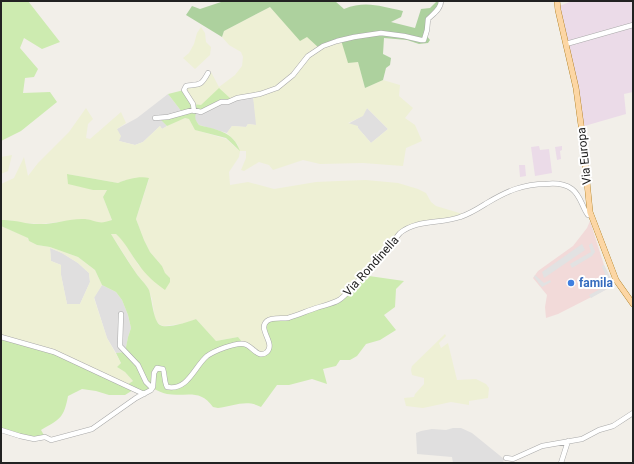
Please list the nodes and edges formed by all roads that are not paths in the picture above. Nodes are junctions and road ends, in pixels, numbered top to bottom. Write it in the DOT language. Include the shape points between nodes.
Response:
graph roads {
  1 [pos="441,1"];
  2 [pos="557,1"];
  3 [pos="633,25"];
  4 [pos="566,44"];
  5 [pos="208,73"];
  6 [pos="194,111"];
  7 [pos="155,118"];
  8 [pos="591,215"];
  9 [pos="633,304"];
  10 [pos="121,314"];
  11 [pos="1,337"];
  12 [pos="152,388"];
  13 [pos="144,394"];
  14 [pos="633,413"];
  15 [pos="1,430"];
  16 [pos="568,441"];
  17 [pos="506,458"];
  18 [pos="561,463"];
  1 -- 6 [label="street" via="441,6 428,19 424,40 381,33 337,41 308,56 293,75 277,88 221,102 201,112"];
  2 -- 4 [label="main road, Via Europa"];
  3 -- 4 [label="street"];
  4 -- 8 [label="main road, Via Europa" via="576,88"];
  5 -- 6 [label="street" via="202,83 186,86 184,90 193,104"];
  6 -- 7 [label="street"];
  8 -- 9 [label="main road, Via Europa" via="616,280"];
  8 -- 12 [label="street, Via Rondinella" via="568,187 552,184 528,185 510,191 459,218 429,222 407,229 399,234 392,245 340,299 288,318 269,320 265,328 270,346 267,352 258,354 249,345 244,344 222,349 208,356 184,383 172,388 167,387 164,381 163,369 157,368"];
  10 -- 12 [label="street" via="120,346 138,365 146,382"];
  11 -- 13 [label="street" via="54,352"];
  12 -- 13 [label="street"];
  13 -- 15 [label="street" via="92,429 60,438 34,438"];
  14 -- 16 [label="street" via="613,426 588,437"];
  16 -- 17 [label="street" via="542,446 513,459"];
  16 -- 18 [label="street"];
}
